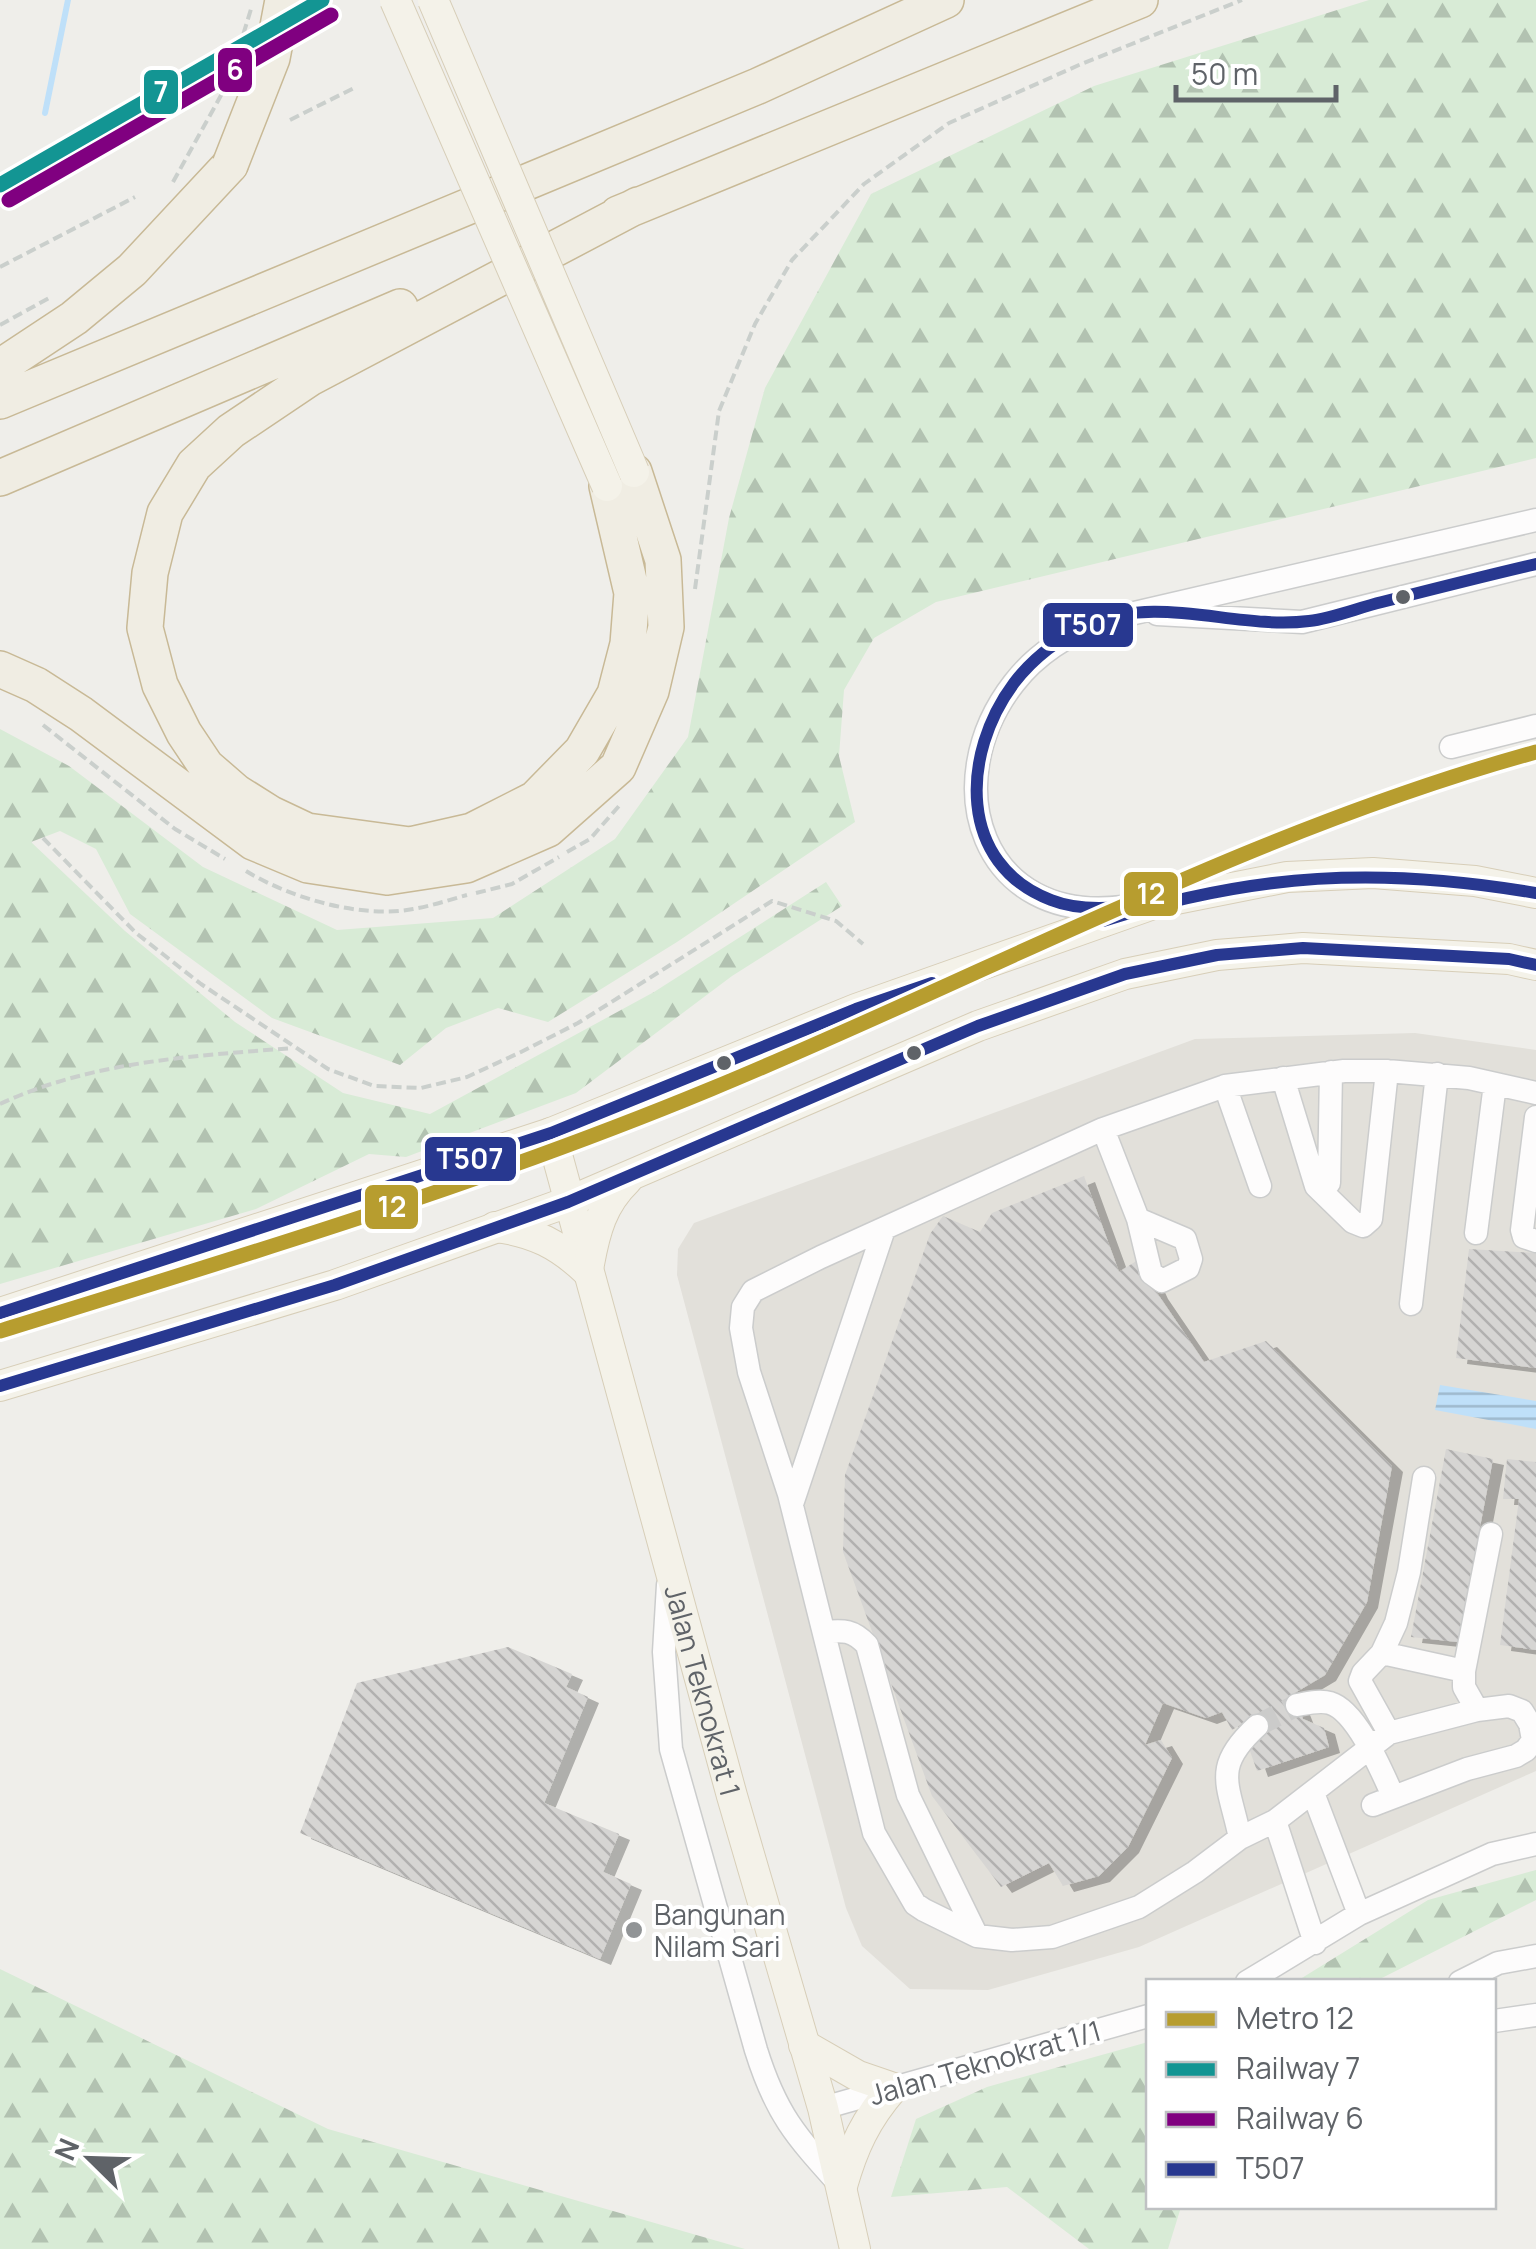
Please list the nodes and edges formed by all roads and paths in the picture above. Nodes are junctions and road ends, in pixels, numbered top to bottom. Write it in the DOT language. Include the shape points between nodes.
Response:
graph roads {
  1 [pos="395,0"];
  2 [pos="432,0"];
  3 [pos="946,0"];
  4 [pos="1140,0"];
  5 [pos="268,1"];
  6 [pos="356,87"];
  7 [pos="290,120"];
  8 [pos="170,186"];
  9 [pos="135,197"];
  10 [pos="638,205"];
  11 [pos="0,267"];
  12 [pos="59,293"];
  13 [pos="0,324"];
  14 [pos="0,367"];
  15 [pos="0,401"];
  16 [pos="0,478"];
  17 [pos="621,479"];
  18 [pos="1536,520"];
  19 [pos="1536,564"];
  20 [pos="1130,612"];
  21 [pos="0,670"];
  22 [pos="1536,726"];
  23 [pos="1451,747"];
  24 [pos="44,838"];
  25 [pos="1536,893"];
  26 [pos="1156,902"];
  27 [pos="862,944"];
  28 [pos="1536,965"];
  29 [pos="296,1048"];
  30 [pos="1387,1071"];
  31 [pos="1330,1072"];
  32 [pos="1437,1074"];
  33 [pos="1284,1078"];
  34 [pos="1495,1084"];
  35 [pos="1225,1086"];
  36 [pos="1536,1093"];
  37 [pos="0,1104"];
  38 [pos="1536,1117"];
  39 [pos="1103,1129"];
  40 [pos="550,1133"];
  41 [pos="630,1177"];
  42 [pos="1260,1186"];
  43 [pos="1322,1191"];
  44 [pos="568,1202"];
  45 [pos="1138,1219"];
  46 [pos="494,1226"];
  47 [pos="884,1229"];
  48 [pos="1476,1233"];
  49 [pos="1536,1241"];
  50 [pos="588,1272"];
  51 [pos="1411,1304"];
  52 [pos="0,1312"];
  53 [pos="0,1386"];
  54 [pos="1424,1478"];
  55 [pos="792,1504"];
  56 [pos="1491,1534"];
  57 [pos="668,1566"];
  58 [pos="824,1632"];
  59 [pos="1382,1653"];
  60 [pos="1464,1671"];
  61 [pos="1297,1705"];
  62 [pos="1477,1710"];
  63 [pos="1533,1720"];
  64 [pos="1257,1726"];
  65 [pos="1380,1739"];
  66 [pos="1313,1793"];
  67 [pos="1275,1820"];
  68 [pos="1240,1838"];
  69 [pos="1536,1844"];
  70 [pos="1359,1914"];
  71 [pos="977,1936"];
  72 [pos="1315,1943"];
  73 [pos="1536,1956"];
  74 [pos="1252,1979"];
  75 [pos="1466,1979"];
  76 [pos="1536,2015"];
  77 [pos="1146,2017"];
  78 [pos="1496,2021"];
  79 [pos="804,2045"];
  80 [pos="894,2088"];
  81 [pos="823,2108"];
  82 [pos="842,2187"];
  83 [pos="855,2249"];
  1 -- 17 [label="main road, bridge"];
  2 -- 17 [label="main road, bridge"];
  3 -- 15 [label="highway" via="758,86"];
  4 -- 10 [label="highway"];
  5 -- 8 [label="path"];
  5 -- 14 [label="highway, bridge" via="272,58 230,165 132,270"];
  6 -- 7 [label="path"];
  9 -- 11 [label="path"];
  10 -- 16 [label="highway"];
  10 -- 17 [label="highway" via="310,378 194,465 164,512 145,628 160,685 184,733 206,766 236,792 307,830 410,845 472,831 535,800 582,750 615,694 632,593"];
  12 -- 13 [label="path"];
  17 -- 21 [label="highway" via="663,560 666,627 652,691 618,767 548,830 466,865 387,877 308,865 253,842 81,714"];
  18 -- 20 [label="street"];
  19 -- 20 [label="street" via="1302,622"];
  20 -- 26 [label="street" via="1066,636 1014,682 984,739 978,818 990,854 1037,896 1098,910"];
  22 -- 23 [label="street"];
  24 -- 29 [label="path" via="136,932"];
  25 -- 26 [label="main road" via="1373,873 1287,878"];
  26 -- 40 [label="main road" via="856,1010"];
  27 -- 29 [label="path" via="836,921 772,901 578,1024 467,1077 421,1088 374,1086"];
  28 -- 41 [label="main road" via="1303,948 1217,955 1125,974 978,1026"];
  29 -- 37 [label="path" via="142,1061 40,1085"];
  30 -- 31 [label="street"];
  30 -- 32 [label="street"];
  30 -- 43 [label="street" via="1371,1218 1362,1226 1353,1222"];
  31 -- 33 [label="street"];
  31 -- 43 [label="street" via="1329,1183"];
  32 -- 34 [label="street"];
  32 -- 51 [label="street"];
  33 -- 35 [label="street"];
  33 -- 43 [label="street"];
  34 -- 36 [label="street"];
  34 -- 48 [label="street"];
  35 -- 39 [label="street"];
  35 -- 42 [label="street"];
  38 -- 49 [label="street" via="1522,1230"];
  39 -- 45 [label="street"];
  39 -- 47 [label="street"];
  40 -- 44 [label="main road, Jalan Teknokrat 1"];
  40 -- 52 [label="main road"];
  41 -- 44 [label="main road"];
  41 -- 50 [label="main road" via="603,1209"];
  44 -- 46 [label="main road"];
  44 -- 50 [label="main road, Jalan Teknokrat 1"];
  46 -- 50 [label="main road" via="547,1240"];
  46 -- 53 [label="main road" via="335,1285"];
  47 -- 55 [label="street"];
  47 -- 55 [label="street" via="754,1291 743,1307 749,1372"];
  50 -- 57 [label="main road, Jalan Teknokrat 1"];
  54 -- 59 [label="street" via="1409,1572"];
  55 -- 58 [label="street"];
  56 -- 60 [label="street"];
  57 -- 79 [label="main road, Jalan Teknokrat 1"];
  57 -- 82 [label="street" via="664,1652 671,1749 769,2092 792,2132"];
  58 -- 71 [label="street" via="878,1844 915,1904"];
  58 -- 71 [label="street" via="845,1630 867,1645 908,1795"];
  59 -- 60 [label="street"];
  59 -- 65 [label="street" via="1360,1681"];
  60 -- 62 [label="street"];
  61 -- 65 [label="street" via="1337,1706"];
  62 -- 63 [label="street" via="1515,1707"];
  62 -- 65 [label="street"];
  63 -- 65 [label="street" via="1533,1740 1516,1756 1383,1801"];
  64 -- 68 [label="street" via="1235,1746 1226,1770"];
  65 -- 66 [label="street"];
  66 -- 67 [label="street"];
  66 -- 70 [label="street"];
  67 -- 68 [label="street"];
  67 -- 72 [label="street"];
  68 -- 71 [label="street" via="1139,1907 1052,1937"];
  69 -- 70 [label="street" via="1492,1854"];
  70 -- 72 [label="street"];
  72 -- 74 [label="street"];
  73 -- 75 [label="street" via="1498,1963"];
  76 -- 78 [label="street"];
  77 -- 80 [label="street, Jalan Teknokrat 1/1"];
  79 -- 80 [label="main road"];
  79 -- 81 [label="main road, Jalan Teknokrat 1"];
  80 -- 81 [label="street, Jalan Teknokrat 1/1"];
  80 -- 82 [label="main road" via="864,2125"];
  81 -- 82 [label="main road, Jalan Teknokrat 1"];
  82 -- 83 [label="main road, Jalan Teknokrat 1"];
}
